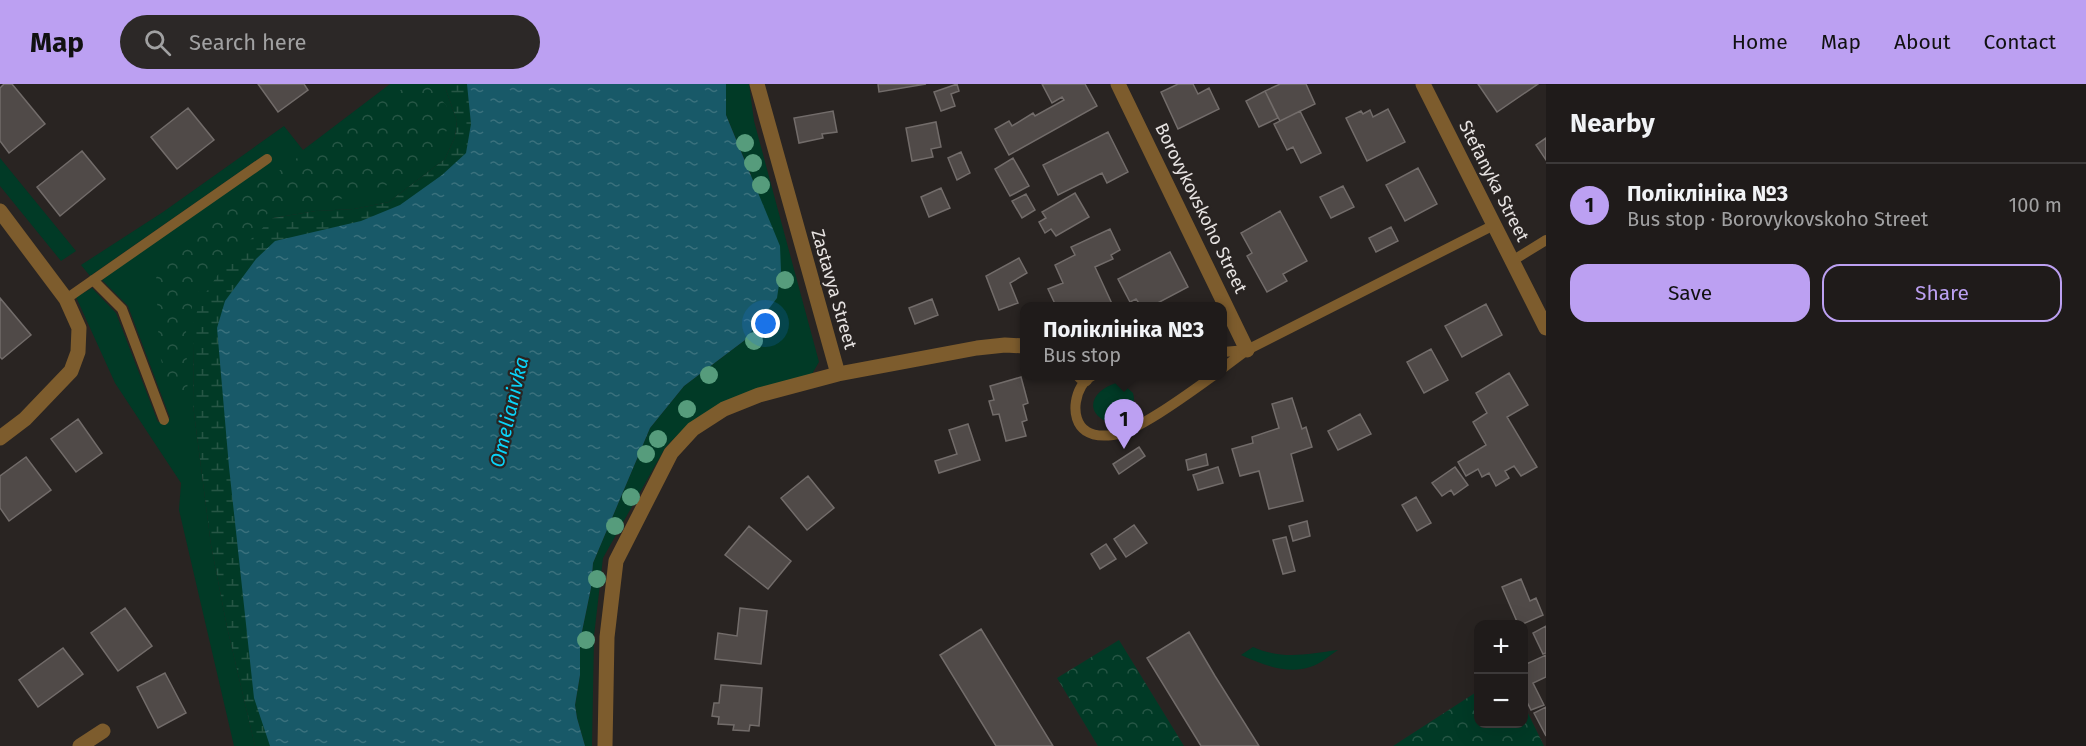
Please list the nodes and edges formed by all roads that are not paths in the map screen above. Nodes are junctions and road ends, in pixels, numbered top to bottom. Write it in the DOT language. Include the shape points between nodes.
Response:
graph roads {
  1 [pos="757,84"];
  2 [pos="1118,84"];
  3 [pos="1423,84"];
  4 [pos="267,159"];
  5 [pos="0,211"];
  6 [pos="1494,225"];
  7 [pos="1546,240"];
  8 [pos="1512,261"];
  9 [pos="93,280"];
  10 [pos="66,299"];
  11 [pos="1224,302"];
  12 [pos="1227,309"];
  13 [pos="1546,328"];
  14 [pos="1020,346"];
  15 [pos="1247,350"];
  16 [pos="1227,352"];
  17 [pos="1227,365"];
  18 [pos="837,374"];
  19 [pos="1084,380"];
  20 [pos="1206,380"];
  21 [pos="164,420"];
  22 [pos="0,438"];
  23 [pos="103,731"];
  24 [pos="80,746"];
  25 [pos="605,746"];
  1 -- 18 [label="street, Zastavya Street"];
  2 -- 11 [label="street, Borovykovskoho Street"];
  3 -- 6 [label="street, Stefanyka Street"];
  4 -- 9 [label="lane"];
  5 -- 10 [label="street"];
  6 -- 8 [label="street, Stefanyka Street"];
  6 -- 15 [label="lane"];
  7 -- 8 [label="lane"];
  8 -- 13 [label="street, Stefanyka Street"];
  9 -- 10 [label="lane"];
  9 -- 21 [label="lane" via="122,309"];
  10 -- 22 [label="street" via="79,328 78,352 71,371 25,419"];
  12 -- 15 [label="street, Borovykovskoho Street"];
  14 -- 18 [label="street" via="977,348"];
  15 -- 16 [label="lane"];
  15 -- 17 [label="lane"];
  18 -- 25 [label="street, Zastavya Street" via="759,395 724,409 693,429 671,453 615,561 607,637"];
  19 -- 20 [label="lane" via="1075,407 1084,431 1094,435 1114,435 1132,429"];
  23 -- 24 [label="street"];
}
